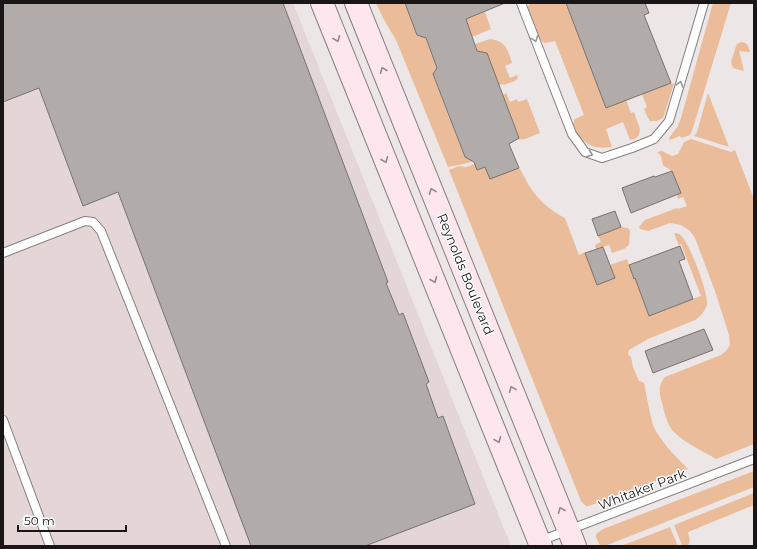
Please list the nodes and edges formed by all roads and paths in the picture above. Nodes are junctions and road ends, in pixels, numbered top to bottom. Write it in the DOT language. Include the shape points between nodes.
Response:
graph roads {
  1 [pos="356,3"];
  2 [pos="521,3"];
  3 [pos="704,3"];
  4 [pos="325,5"];
  5 [pos="3,252"];
  6 [pos="3,420"];
  7 [pos="754,459"];
  8 [pos="572,538"];
  9 [pos="537,545"];
  10 [pos="50,546"];
  11 [pos="226,546"];
  8 -- 1 [label="main road, Reynolds Boulevard, one-way"];
  2 -- 3 [label="lane, one-way" via="572,134 585,152 602,158 654,138 669,122"];
  4 -- 9 [label="main road, one-way"];
  5 -- 11 [label="lane" via="85,221 93,222 101,231"];
  6 -- 10 [label="lane"];
  7 -- 8 [label="lane, Whitaker Park"];
  8 -- 9 [label="lane, Whitaker Park"];
}
